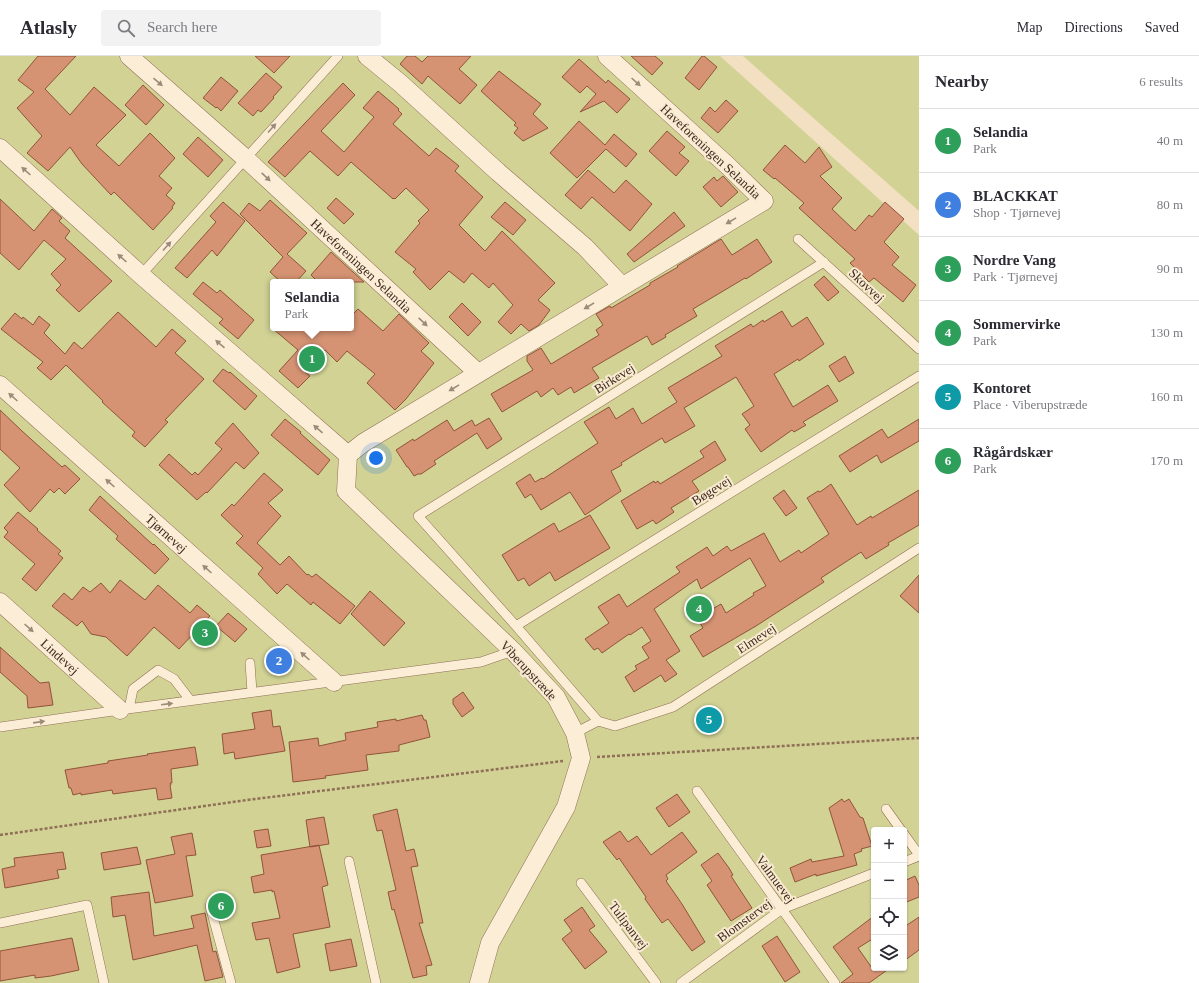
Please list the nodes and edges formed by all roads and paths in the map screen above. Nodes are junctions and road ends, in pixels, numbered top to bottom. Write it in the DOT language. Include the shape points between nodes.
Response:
graph roads {
  1 [pos="128,56"];
  2 [pos="338,56"];
  3 [pos="367,56"];
  4 [pos="607,56"];
  5 [pos="0,148"];
  6 [pos="245,158"];
  7 [pos="798,239"];
  8 [pos="824,262"];
  9 [pos="141,275"];
  10 [pos="622,286"];
  11 [pos="919,350"];
  12 [pos="478,373"];
  13 [pos="919,376"];
  14 [pos="0,385"];
  15 [pos="348,455"];
  16 [pos="919,548"];
  17 [pos="0,602"];
  18 [pos="516,626"];
  19 [pos="513,651"];
  20 [pos="250,663"];
  21 [pos="334,682"];
  22 [pos="252,692"];
  23 [pos="190,700"];
  24 [pos="124,709"];
  25 [pos="598,721"];
  26 [pos="0,727"];
  27 [pos="575,733"];
  28 [pos="919,738"];
  29 [pos="581,758"];
  30 [pos="696,791"];
  31 [pos="886,809"];
  32 [pos="899,827"];
  33 [pos="0,835"];
  34 [pos="907,838"];
  35 [pos="919,856"];
  36 [pos="349,861"];
  37 [pos="907,861"];
  38 [pos="871,874"];
  39 [pos="581,883"];
  40 [pos="210,906"];
  41 [pos="782,909"];
  42 [pos="0,923"];
  43 [pos="104,983"];
  44 [pos="230,983"];
  45 [pos="376,983"];
  46 [pos="479,983"];
  47 [pos="656,983"];
  48 [pos="681,983"];
  49 [pos="835,983"];
  1 -- 6 [label="street, Haveforeningen Selandia, one-way"];
  6 -- 2 [label="lane, one-way"];
  3 -- 10 [label="street" via="585,247"];
  4 -- 10 [label="street, Haveforeningen Selandia, one-way" via="764,200"];
  9 -- 5 [label="street, one-way"];
  9 -- 6 [label="lane, one-way"];
  6 -- 12 [label="street, Haveforeningen Selandia, one-way"];
  7 -- 8 [label="lane, Skovvej"];
  8 -- 11 [label="lane, Skovvej"];
  8 -- 18 [label="lane, Birkevej" via="418,516"];
  15 -- 9 [label="street, one-way"];
  10 -- 12 [label="street, Haveforeningen Selandia, one-way"];
  12 -- 15 [label="street, Haveforeningen Selandia, one-way" via="363,442"];
  13 -- 18 [label="lane, Bøgevej"];
  21 -- 14 [label="street, Tjørnevej, one-way"];
  15 -- 19 [label="street, Viberupstræde" via="346,491"];
  16 -- 25 [label="lane, Elmevej" via="673,707 615,726"];
  17 -- 24 [label="street, Lindevej, one-way"];
  18 -- 25 [label="lane"];
  19 -- 21 [label="lane" via="481,662"];
  19 -- 27 [label="street, Viberupstræde" via="556,697"];
  20 -- 22 [label="lane"];
  21 -- 22 [label="lane"];
  22 -- 23 [label="lane"];
  24 -- 23 [label="lane, one-way"];
  23 -- 24 [label="lane" via="174,679 158,670 133,689"];
  26 -- 24 [label="lane, one-way"];
  25 -- 27 [label="lane"];
  27 -- 29 [label="street, Viberupstræde"];
  28 -- 29 [label="path"];
  29 -- 33 [label="path"];
  29 -- 46 [label="street" via="566,807 490,943"];
  30 -- 41 [label="lane, Valmuevej"];
  31 -- 32 [label="lane"];
  34 -- 35 [label="lane"];
  35 -- 37 [label="lane"];
  36 -- 45 [label="lane"];
  38 -- 41 [label="lane, Blomstervej"];
  39 -- 47 [label="lane, Tulipanvej"];
  40 -- 44 [label="lane"];
  41 -- 48 [label="lane, Blomstervej"];
  41 -- 49 [label="lane, Valmuevej"];
  42 -- 43 [label="lane" via="87,905"];
}
